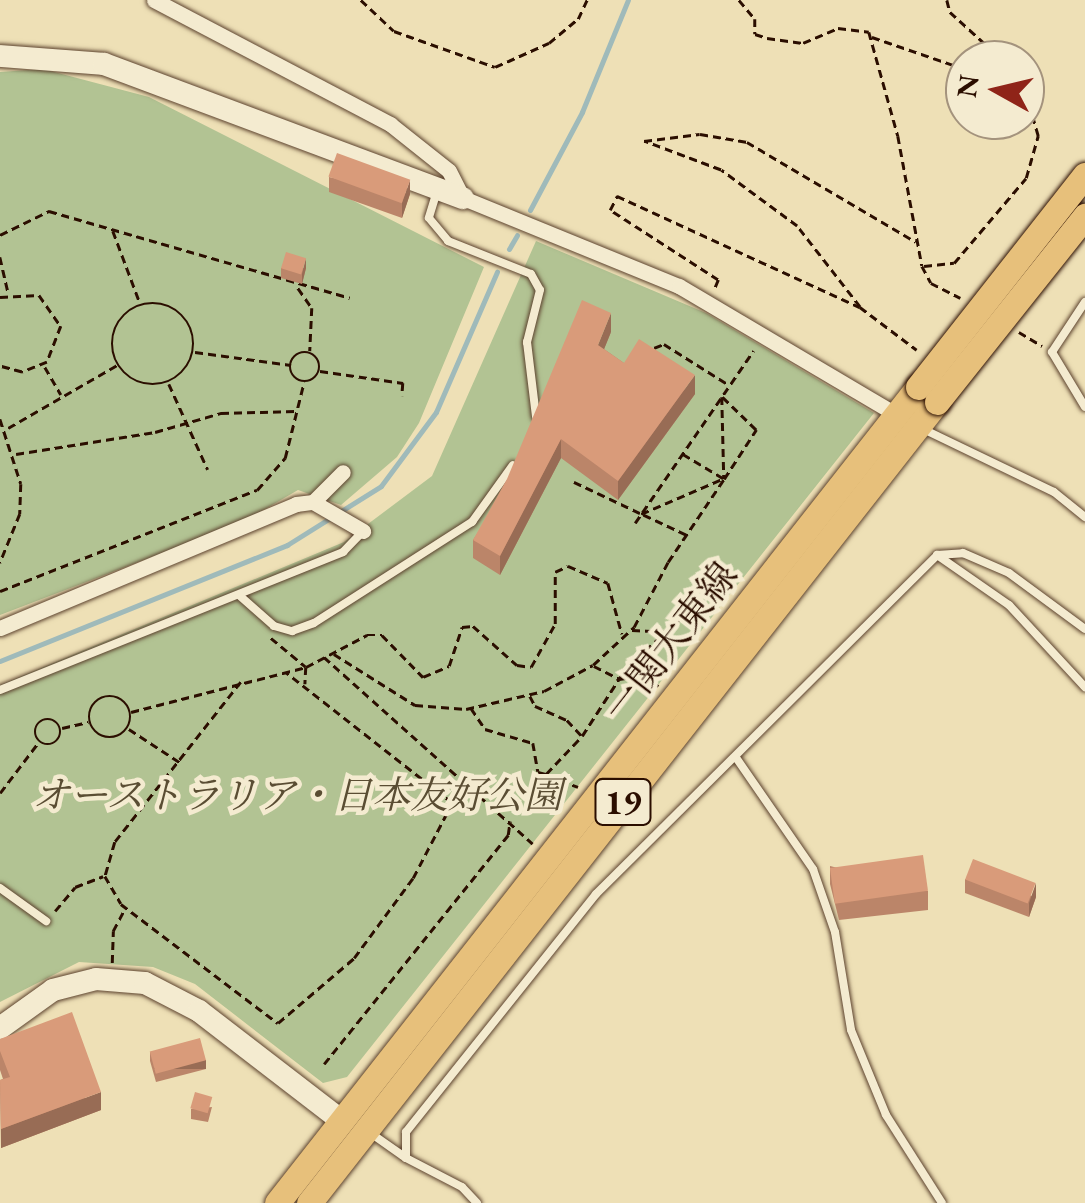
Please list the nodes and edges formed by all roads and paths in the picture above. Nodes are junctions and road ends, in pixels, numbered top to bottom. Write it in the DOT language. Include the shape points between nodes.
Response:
graph roads {
  1 [pos="154,0"];
  2 [pos="361,0"];
  3 [pos="587,0"];
  4 [pos="739,0"];
  5 [pos="947,0"];
  6 [pos="870,36"];
  7 [pos="981,40"];
  8 [pos="0,56"];
  9 [pos="945,62"];
  10 [pos="1037,140"];
  11 [pos="1085,176"];
  12 [pos="438,188"];
  13 [pos="462,198"];
  14 [pos="1085,216"];
  15 [pos="112,228"];
  16 [pos="0,234"];
  17 [pos="916,242"];
  18 [pos="0,257"];
  19 [pos="296,286"];
  20 [pos="8,293"];
  21 [pos="0,297"];
  22 [pos="350,298"];
  23 [pos="707,302"];
  24 [pos="1085,302"];
  25 [pos="141,304"];
  26 [pos="860,307"];
  27 [pos="766,334"];
  28 [pos="917,350"];
  29 [pos="194,352"];
  30 [pos="310,352"];
  31 [pos="639,354"];
  32 [pos="291,364"];
  33 [pos="117,365"];
  34 [pos="0,366"];
  35 [pos="44,366"];
  36 [pos="320,371"];
  37 [pos="168,382"];
  38 [pos="304,382"];
  39 [pos="730,386"];
  40 [pos="928,394"];
  41 [pos="62,396"];
  42 [pos="402,396"];
  43 [pos="722,397"];
  44 [pos="1085,408"];
  45 [pos="298,411"];
  46 [pos="0,418"];
  47 [pos="907,420"];
  48 [pos="186,422"];
  49 [pos="7,429"];
  50 [pos="527,435"];
  51 [pos="519,453"];
  52 [pos="16,454"];
  53 [pos="683,454"];
  54 [pos="208,470"];
  55 [pos="343,472"];
  56 [pos="724,479"];
  57 [pos="574,482"];
  58 [pos="313,502"];
  59 [pos="642,514"];
  60 [pos="1085,517"];
  61 [pos="635,522"];
  62 [pos="362,531"];
  63 [pos="686,535"];
  64 [pos="938,555"];
  65 [pos="0,563"];
  66 [pos="0,591"];
  67 [pos="240,596"];
  68 [pos="701,622"];
  69 [pos="0,628"];
  70 [pos="1085,629"];
  71 [pos="630,630"];
  72 [pos="667,632"];
  73 [pos="267,635"];
  74 [pos="623,636"];
  75 [pos="334,654"];
  76 [pos="323,656"];
  77 [pos="593,665"];
  78 [pos="306,666"];
  79 [pos="286,673"];
  80 [pos="619,678"];
  81 [pos="241,682"];
  82 [pos="305,686"];
  83 [pos="660,687"];
  84 [pos="1085,687"];
  85 [pos="0,690"];
  86 [pos="530,696"];
  87 [pos="471,708"];
  88 [pos="131,712"];
  89 [pos="90,721"];
  90 [pos="60,728"];
  91 [pos="128,728"];
  92 [pos="582,736"];
  93 [pos="39,742"];
  94 [pos="737,759"];
  95 [pos="181,764"];
  96 [pos="542,775"];
  97 [pos="579,788"];
  98 [pos="0,793"];
  99 [pos="510,822"];
  100 [pos="534,845"];
  101 [pos="105,876"];
  102 [pos="0,888"];
  103 [pos="126,907"];
  104 [pos="46,921"];
  105 [pos="112,964"];
  106 [pos="0,1028"];
  107 [pos="324,1064"];
  108 [pos="354,1126"];
  109 [pos="406,1158"];
  110 [pos="278,1203"];
  111 [pos="309,1203"];
  112 [pos="477,1203"];
  113 [pos="942,1203"];
  1 -- 13 [label="street" via="378,116 448,171"];
  2 -- 3 [label="path" via="394,31 495,67 549,43 578,20"];
  4 -- 6 [label="path" via="755,19 754,34 767,38 803,43 838,28"];
  5 -- 7 [label="path" via="950,12"];
  6 -- 9 [label="path"];
  6 -- 17 [label="path" via="898,136"];
  8 -- 12 [label="street" via="104,64"];
  10 -- 17 [label="path" via="1026,178 954,263 922,266"];
  11 -- 40 [label="main road, 一関大東線 / 19, bridge"];
  12 -- 13 [label="street"];
  12 -- 50 [label="lane" via="429,218 448,241 532,274 540,290 527,342 537,395"];
  13 -- 23 [label="street"];
  14 -- 40 [label="main road, 一関大東線 / 19, bridge"];
  15 -- 16 [label="path" via="49,211"];
  15 -- 19 [label="path"];
  15 -- 25 [label="path"];
  17 -- 26 [label="path" via="748,142 700,134 644,141 721,170 796,226"];
  18 -- 20 [label="path"];
  19 -- 22 [label="path"];
  19 -- 30 [label="path" via="312,308"];
  20 -- 21 [label="path"];
  20 -- 34 [label="path" via="27,291 50,303 61,338 36,369"];
  23 -- 26 [label="path" via="718,280 610,210 617,196"];
  23 -- 27 [label="street"];
  24 -- 44 [label="lane" via="1052,352"];
  25 -- 29 [label="path" via="165,304 185,317"];
  25 -- 33 [label="path" via="112,336"];
  26 -- 28 [label="path"];
  27 -- 39 [label="path"];
  27 -- 47 [label="street"];
  29 -- 32 [label="path"];
  29 -- 37 [label="path"];
  30 -- 32 [label="path"];
  30 -- 36 [label="path"];
  31 -- 39 [label="path" via="664,344"];
  32 -- 38 [label="path"];
  33 -- 37 [label="path" via="134,381"];
  33 -- 41 [label="path"];
  35 -- 41 [label="path"];
  36 -- 38 [label="path"];
  36 -- 42 [label="path" via="403,383"];
  37 -- 48 [label="path"];
  38 -- 45 [label="path"];
  39 -- 43 [label="path"];
  40 -- 47 [label="main road, 一関大東線 / 19"];
  41 -- 49 [label="path"];
  43 -- 53 [label="path"];
  43 -- 56 [label="path"];
  43 -- 56 [label="path" via="756,430"];
  45 -- 48 [label="path" via="220,412"];
  45 -- 66 [label="path" via="285,458 258,490"];
  46 -- 49 [label="path"];
  47 -- 60 [label="lane" via="1054,492"];
  47 -- 108 [label="main road, 一関大東線 / 19"];
  48 -- 52 [label="path"];
  48 -- 54 [label="path"];
  49 -- 52 [label="path"];
  51 -- 67 [label="lane" via="491,504 472,522 314,623 292,631 274,626"];
  52 -- 65 [label="path" via="20,514"];
  53 -- 56 [label="path"];
  53 -- 59 [label="path"];
  55 -- 58 [label="street"];
  56 -- 59 [label="path"];
  56 -- 63 [label="path"];
  57 -- 59 [label="path"];
  58 -- 62 [label="street"];
  58 -- 69 [label="street"];
  59 -- 61 [label="path"];
  59 -- 63 [label="path"];
  62 -- 67 [label="lane" via="344,552"];
  63 -- 71 [label="path"];
  64 -- 70 [label="lane" via="964,553 1009,573"];
  64 -- 84 [label="lane" via="1009,605"];
  64 -- 94 [label="lane"];
  67 -- 85 [label="lane"];
  68 -- 72 [label="path" via="689,615"];
  71 -- 72 [label="path"];
  71 -- 74 [label="path"];
  72 -- 80 [label="path"];
  73 -- 78 [label="path"];
  74 -- 75 [label="path" via="608,584 568,566 555,572 555,624 531,667 518,665 473,626 462,627 449,666 433,678 422,677 382,636 366,635"];
  74 -- 77 [label="path"];
  75 -- 76 [label="path"];
  75 -- 87 [label="path" via="415,705"];
  76 -- 78 [label="path"];
  76 -- 99 [label="path"];
  77 -- 80 [label="path"];
  77 -- 86 [label="path"];
  78 -- 79 [label="path"];
  78 -- 82 [label="path"];
  79 -- 81 [label="path"];
  79 -- 82 [label="path"];
  80 -- 83 [label="path" via="646,675"];
  80 -- 92 [label="path"];
  81 -- 88 [label="path"];
  81 -- 95 [label="path"];
  82 -- 103 [label="path" via="452,803 412,878 354,958 278,1023"];
  86 -- 87 [label="path"];
  86 -- 92 [label="path"];
  87 -- 96 [label="path" via="485,730 533,743"];
  88 -- 89 [label="path" via="122,699 106,696 93,705"];
  88 -- 91 [label="path"];
  89 -- 90 [label="path"];
  89 -- 91 [label="path" via="107,737"];
  90 -- 93 [label="path" via="57,742"];
  90 -- 93 [label="path" via="48,719 38,723"];
  91 -- 95 [label="path"];
  92 -- 96 [label="path"];
  93 -- 98 [label="path"];
  94 -- 109 [label="lane" via="596,894 406,1132"];
  94 -- 113 [label="lane" via="812,869 835,932 851,1030 886,1115"];
  95 -- 101 [label="path" via="115,842"];
  96 -- 97 [label="path"];
  99 -- 100 [label="path"];
  99 -- 107 [label="path" via="508,835"];
  101 -- 103 [label="path"];
  101 -- 104 [label="path" via="76,887"];
  102 -- 104 [label="lane"];
  103 -- 105 [label="path" via="114,931"];
  106 -- 108 [label="street" via="53,990 96,979 145,983 199,1010"];
  108 -- 109 [label="lane"];
  108 -- 110 [label="main road, 一関大東線 / 19"];
  108 -- 111 [label="main road, 一関大東線 / 19"];
  109 -- 112 [label="lane" via="462,1186"];
}
